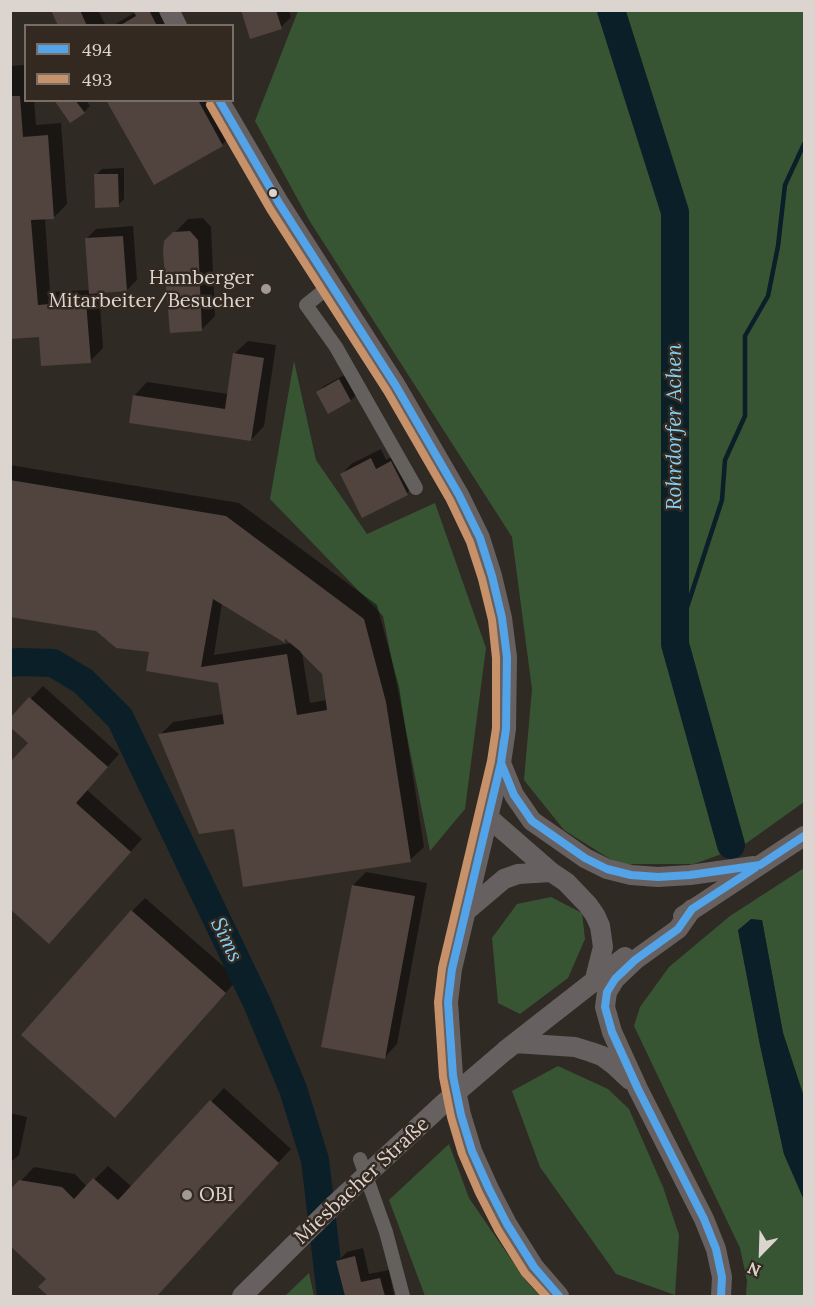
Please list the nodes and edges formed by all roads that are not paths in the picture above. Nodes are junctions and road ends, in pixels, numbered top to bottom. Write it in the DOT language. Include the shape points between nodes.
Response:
graph roads {
  1 [pos="169,10"];
  2 [pos="176,24"];
  3 [pos="220,102"];
  4 [pos="331,285"];
  5 [pos="416,488"];
  6 [pos="501,763"];
  7 [pos="490,813"];
  8 [pos="532,821"];
  9 [pos="804,836"];
  10 [pos="760,865"];
  11 [pos="551,872"];
  12 [pos="692,909"];
  13 [pos="464,913"];
  14 [pos="594,979"];
  15 [pos="510,1046"];
  16 [pos="638,1089"];
  17 [pos="360,1159"];
  18 [pos="242,1296"];
  19 [pos="403,1296"];
  20 [pos="560,1296"];
  21 [pos="721,1296"];
  1 -- 2 [label="main road"];
  3 -- 4 [label="main road"];
  4 -- 5 [label="street" via="306,305 336,347"];
  4 -- 6 [label="main road" via="396,386 480,538 502,618 507,657 506,729"];
  6 -- 7 [label="main road"];
  6 -- 8 [label="main road" via="514,795"];
  7 -- 8 [label="main road" via="523,816"];
  7 -- 11 [label="main road"];
  7 -- 13 [label="main road"];
  8 -- 10 [label="main road" via="585,858 631,875 690,875"];
  9 -- 10 [label="main road, Miesbacher Straße"];
  10 -- 12 [label="main road, Miesbacher Straße"];
  11 -- 13 [label="main road" via="504,879"];
  11 -- 14 [label="main road" via="588,905 600,926 603,947"];
  12 -- 14 [label="main road, Miesbacher Straße"];
  12 -- 16 [label="main road" via="678,929 635,960 607,992 607,1017"];
  13 -- 20 [label="main road" via="448,1002 453,1076 461,1115 472,1151 507,1224 534,1267"];
  14 -- 15 [label="main road, Miesbacher Straße"];
  15 -- 16 [label="main road" via="574,1047 602,1056"];
  15 -- 18 [label="main road, Miesbacher Straße, bridge" via="334,1205"];
  16 -- 21 [label="main road" via="704,1219 722,1276"];
  17 -- 19 [label="street"];
}
